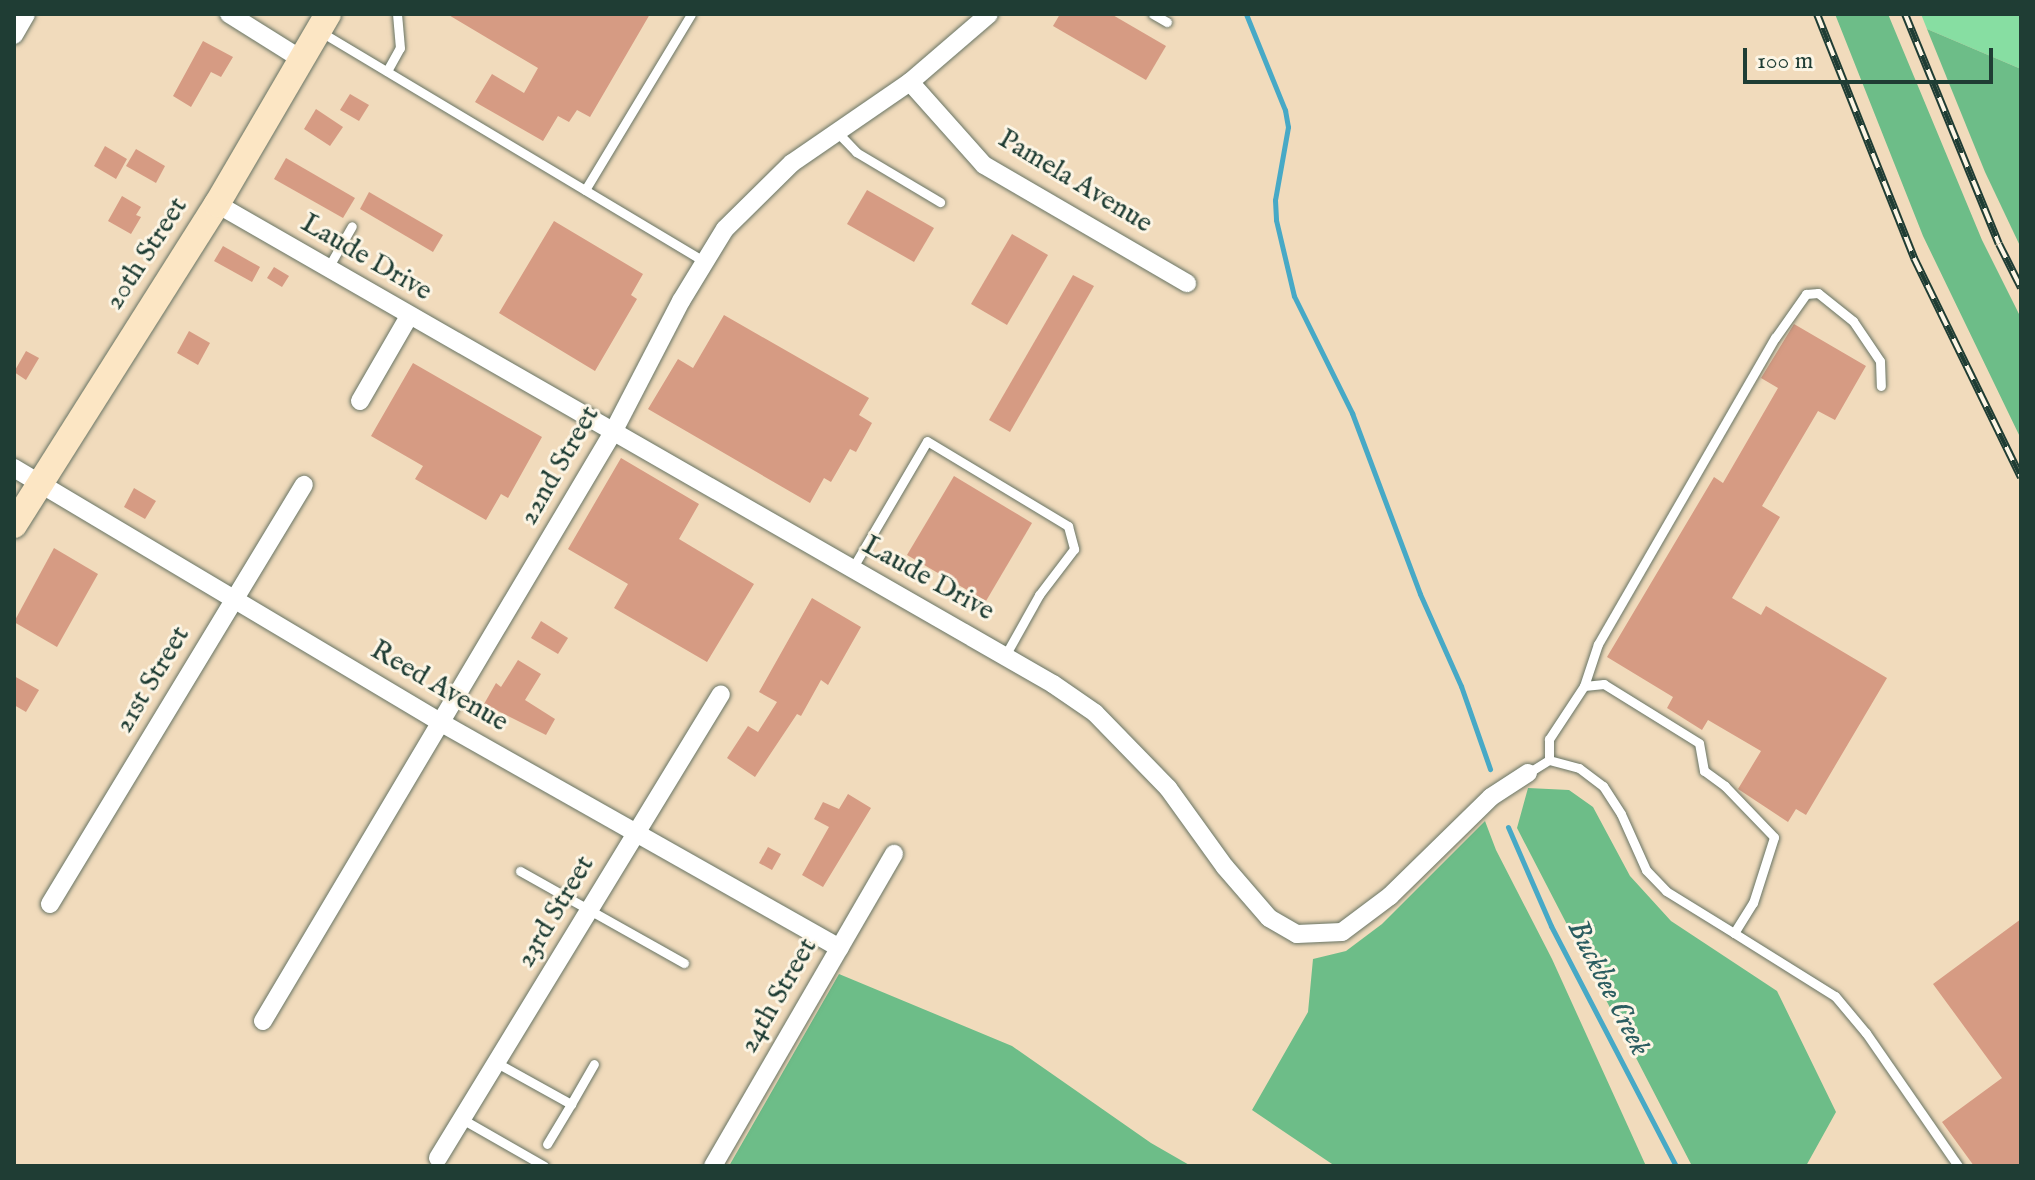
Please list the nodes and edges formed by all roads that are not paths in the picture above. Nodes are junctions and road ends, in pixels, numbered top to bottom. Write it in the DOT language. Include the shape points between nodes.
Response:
graph roads {
  1 [pos="26,14"];
  2 [pos="229,14"];
  3 [pos="397,14"];
  4 [pos="691,14"];
  5 [pos="989,14"];
  6 [pos="1153,14"];
  7 [pos="323,22"];
  8 [pos="1167,22"];
  9 [pos="14,35"];
  10 [pos="301,59"];
  11 [pos="387,71"];
  12 [pos="910,82"];
  13 [pos="837,132"];
  14 [pos="585,190"];
  15 [pos="940,202"];
  16 [pos="217,204"];
  17 [pos="352,226"];
  18 [pos="705,262"];
  19 [pos="328,268"];
  20 [pos="1187,283"];
  21 [pos="409,316"];
  22 [pos="1881,386"];
  23 [pos="360,401"];
  24 [pos="612,434"];
  25 [pos="14,468"];
  26 [pos="39,483"];
  27 [pos="304,485"];
  28 [pos="14,525"];
  29 [pos="852,569"];
  30 [pos="235,600"];
  31 [pos="1006,654"];
  32 [pos="1584,686"];
  33 [pos="721,694"];
  34 [pos="440,722"];
  35 [pos="1549,760"];
  36 [pos="1528,773"];
  37 [pos="637,833"];
  38 [pos="894,854"];
  39 [pos="520,871"];
  40 [pos="50,904"];
  41 [pos="588,911"];
  42 [pos="1734,933"];
  43 [pos="839,948"];
  44 [pos="684,963"];
  45 [pos="263,1021"];
  46 [pos="497,1063"];
  47 [pos="594,1064"];
  48 [pos="571,1104"];
  49 [pos="462,1119"];
  50 [pos="547,1144"];
  51 [pos="438,1158"];
  52 [pos="544,1166"];
  53 [pos="713,1166"];
  54 [pos="1958,1166"];
  1 -- 9 [label="street"];
  2 -- 10 [label="street"];
  3 -- 11 [label="lane" via="400,48"];
  4 -- 14 [label="lane"];
  5 -- 12 [label="street, 22nd Street"];
  6 -- 8 [label="lane"];
  7 -- 10 [label="street, 20th Street"];
  7 -- 11 [label="lane"];
  10 -- 16 [label="street, 20th Street"];
  11 -- 14 [label="lane"];
  12 -- 13 [label="street, 22nd Street"];
  12 -- 20 [label="street, Pamela Avenue" via="984,165"];
  13 -- 15 [label="lane" via="856,152"];
  13 -- 18 [label="street, 22nd Street" via="792,163 725,229"];
  14 -- 18 [label="lane"];
  16 -- 19 [label="street, Laude Drive"];
  16 -- 26 [label="street, 20th Street"];
  17 -- 19 [label="lane"];
  18 -- 24 [label="street, 22nd Street"];
  19 -- 21 [label="street, Laude Drive"];
  21 -- 23 [label="street"];
  21 -- 24 [label="street, Laude Drive"];
  22 -- 32 [label="lane" via="1880,361 1853,321 1818,293 1806,294 1775,338 1598,644"];
  24 -- 29 [label="street, Laude Drive"];
  24 -- 34 [label="street, 22nd Street"];
  25 -- 26 [label="street, Reed Avenue"];
  26 -- 28 [label="street, 20th Street"];
  26 -- 30 [label="street, Reed Avenue"];
  27 -- 30 [label="street, 21st Street"];
  29 -- 31 [label="street, Laude Drive"];
  29 -- 31 [label="lane" via="927,441 1068,526 1074,549 1039,595"];
  30 -- 34 [label="street, Reed Avenue"];
  30 -- 40 [label="street, 21st Street"];
  31 -- 36 [label="street, Laude Drive" via="1095,713 1168,788 1269,918 1297,934 1342,932 1390,896 1491,797"];
  32 -- 35 [label="lane" via="1549,739"];
  32 -- 42 [label="lane" via="1604,684 1699,743 1704,771 1774,837 1753,903"];
  33 -- 37 [label="street, 23rd Street"];
  34 -- 37 [label="street, Reed Avenue"];
  34 -- 45 [label="street, 22nd Street"];
  35 -- 36 [label="lane"];
  35 -- 42 [label="lane" via="1579,768 1603,786 1646,870 1666,891"];
  37 -- 41 [label="street, 23rd Street"];
  37 -- 43 [label="street, Reed Avenue"];
  38 -- 43 [label="street, 24th Street"];
  39 -- 41 [label="lane"];
  41 -- 44 [label="lane"];
  41 -- 46 [label="street, 23rd Street"];
  42 -- 54 [label="lane" via="1835,996"];
  43 -- 53 [label="street, 24th Street"];
  46 -- 48 [label="lane"];
  46 -- 49 [label="street, 23rd Street"];
  47 -- 48 [label="lane"];
  48 -- 50 [label="lane"];
  49 -- 51 [label="street, 23rd Street"];
  49 -- 52 [label="lane"];
}
